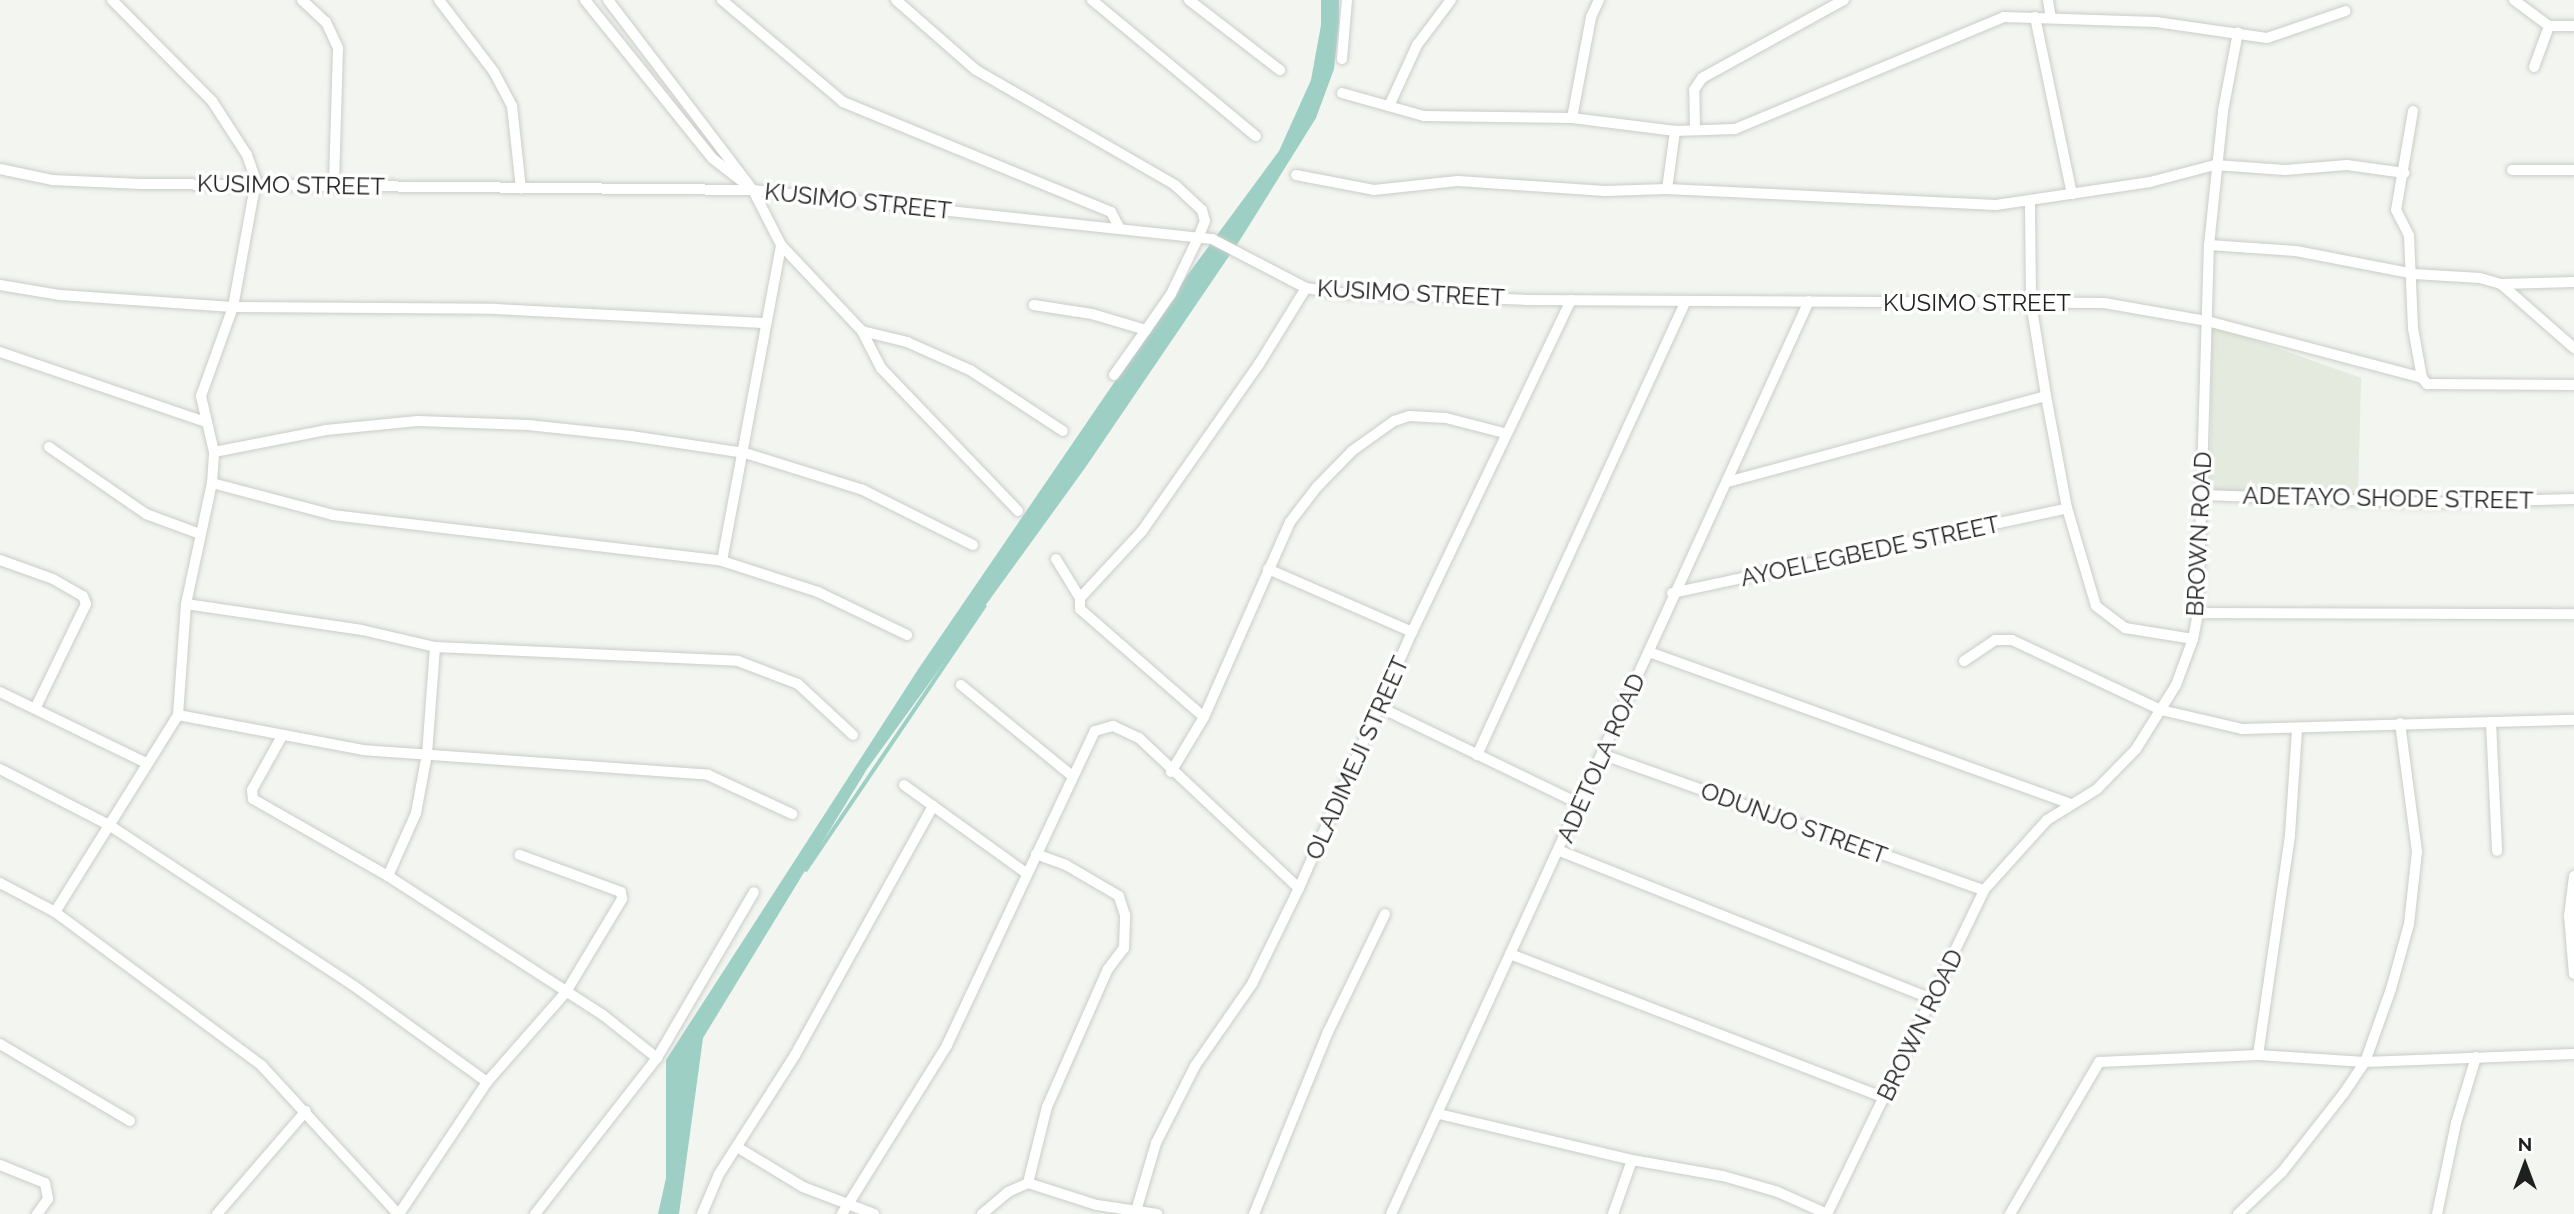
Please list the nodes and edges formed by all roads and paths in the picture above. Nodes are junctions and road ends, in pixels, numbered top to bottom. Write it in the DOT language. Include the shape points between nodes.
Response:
graph roads {
  1 [pos="112,0"];
  2 [pos="302,0"];
  3 [pos="439,0"];
  4 [pos="584,0"];
  5 [pos="608,0"];
  6 [pos="722,0"];
  7 [pos="896,0"];
  8 [pos="1092,0"];
  9 [pos="1189,0"];
  10 [pos="1347,0"];
  11 [pos="1451,0"];
  12 [pos="1599,0"];
  13 [pos="1844,0"];
  14 [pos="2048,0"];
  15 [pos="2514,0"];
  16 [pos="2346,11"];
  17 [pos="2035,17"];
  18 [pos="2051,18"];
  19 [pos="2549,26"];
  20 [pos="2574,26"];
  21 [pos="2238,32"];
  22 [pos="1342,60"];
  23 [pos="2534,67"];
  24 [pos="1280,70"];
  25 [pos="1342,93"];
  26 [pos="1389,106"];
  27 [pos="2413,111"];
  28 [pos="1572,118"];
  29 [pos="1695,129"];
  30 [pos="1675,131"];
  31 [pos="1256,136"];
  32 [pos="2215,165"];
  33 [pos="0,169"];
  34 [pos="2512,170"];
  35 [pos="2574,170"];
  36 [pos="2404,173"];
  37 [pos="1296,175"];
  38 [pos="256,181"];
  39 [pos="334,183"];
  40 [pos="521,189"];
  41 [pos="1667,189"];
  42 [pos="753,190"];
  43 [pos="2072,194"];
  44 [pos="2030,204"];
  45 [pos="1120,229"];
  46 [pos="1198,238"];
  47 [pos="781,245"];
  48 [pos="2209,245"];
  49 [pos="2414,274"];
  50 [pos="2574,282"];
  51 [pos="2501,284"];
  52 [pos="0,285"];
  53 [pos="1306,288"];
  54 [pos="1570,300"];
  55 [pos="1809,301"];
  56 [pos="1685,302"];
  57 [pos="2031,303"];
  58 [pos="1034,305"];
  59 [pos="233,307"];
  60 [pos="2207,321"];
  61 [pos="764,323"];
  62 [pos="1146,330"];
  63 [pos="862,331"];
  64 [pos="2574,348"];
  65 [pos="0,352"];
  66 [pos="1114,375"];
  67 [pos="2423,379"];
  68 [pos="2574,385"];
  69 [pos="2046,396"];
  70 [pos="206,422"];
  71 [pos="1063,432"];
  72 [pos="1504,433"];
  73 [pos="49,447"];
  74 [pos="214,452"];
  75 [pos="745,453"];
  76 [pos="1727,482"];
  77 [pos="212,483"];
  78 [pos="2202,495"];
  79 [pos="2574,499"];
  80 [pos="2067,508"];
  81 [pos="1018,510"];
  82 [pos="200,534"];
  83 [pos="973,545"];
  84 [pos="1056,559"];
  85 [pos="0,561"];
  86 [pos="722,561"];
  87 [pos="1268,569"];
  88 [pos="1672,593"];
  89 [pos="1080,598"];
  90 [pos="186,604"];
  91 [pos="2198,613"];
  92 [pos="2574,614"];
  93 [pos="1412,632"];
  94 [pos="907,635"];
  95 [pos="2193,639"];
  96 [pos="435,647"];
  97 [pos="1649,652"];
  98 [pos="1964,661"];
  99 [pos="961,685"];
  100 [pos="0,692"];
  101 [pos="36,707"];
  102 [pos="1380,707"];
  103 [pos="2161,710"];
  104 [pos="178,715"];
  105 [pos="1203,716"];
  106 [pos="2574,720"];
  107 [pos="2491,722"];
  108 [pos="2400,723"];
  109 [pos="2297,730"];
  110 [pos="853,735"];
  111 [pos="282,736"];
  112 [pos="428,754"];
  113 [pos="1477,755"];
  114 [pos="1604,755"];
  115 [pos="146,763"];
  116 [pos="0,769"];
  117 [pos="1171,772"];
  118 [pos="1072,776"];
  119 [pos="905,785"];
  120 [pos="1578,803"];
  121 [pos="2071,804"];
  122 [pos="933,806"];
  123 [pos="792,814"];
  124 [pos="109,825"];
  125 [pos="2497,850"];
  126 [pos="1560,851"];
  127 [pos="1036,854"];
  128 [pos="520,855"];
  129 [pos="1026,873"];
  130 [pos="388,876"];
  131 [pos="2574,876"];
  132 [pos="0,883"];
  133 [pos="1300,888"];
  134 [pos="1984,890"];
  135 [pos="754,892"];
  136 [pos="55,912"];
  137 [pos="1385,914"];
  138 [pos="1510,954"];
  139 [pos="2574,974"];
  140 [pos="566,992"];
  141 [pos="1932,999"];
  142 [pos="0,1044"];
  143 [pos="2574,1054"];
  144 [pos="2258,1055"];
  145 [pos="2476,1057"];
  146 [pos="657,1058"];
  147 [pos="2365,1062"];
  148 [pos="487,1082"];
  149 [pos="1885,1098"];
  150 [pos="306,1111"];
  151 [pos="1439,1114"];
  152 [pos="130,1121"];
  153 [pos="737,1147"];
  154 [pos="1632,1160"];
  155 [pos="0,1165"];
  156 [pos="1028,1183"];
  157 [pos="849,1202"];
  158 [pos="1095,1209"];
  159 [pos="1136,1211"];
  160 [pos="37,1214"];
  161 [pos="217,1214"];
  162 [pos="398,1214"];
  163 [pos="535,1214"];
  164 [pos="702,1214"];
  165 [pos="842,1214"];
  166 [pos="874,1214"];
  167 [pos="982,1214"];
  168 [pos="1157,1214"];
  169 [pos="1254,1214"];
  170 [pos="1391,1214"];
  171 [pos="1614,1214"];
  172 [pos="1827,1214"];
  173 [pos="2010,1214"];
  174 [pos="2238,1214"];
  175 [pos="2437,1214"];
  1 -- 38 [label="street" via="218,108 247,155"];
  2 -- 39 [label="street" via="326,22 338,48"];
  3 -- 40 [label="street" via="494,72 512,106"];
  4 -- 42 [label="street" via="712,158"];
  5 -- 42 [label="street"];
  6 -- 45 [label="street" via="843,102 1111,212"];
  7 -- 46 [label="street" via="976,70 1175,185 1202,210 1205,220"];
  8 -- 31 [label="street"];
  9 -- 24 [label="street"];
  10 -- 22 [label="street"];
  11 -- 26 [label="street" via="1417,45"];
  12 -- 28 [label="street" via="1591,17"];
  13 -- 29 [label="street" via="1702,78 1695,90"];
  14 -- 18 [label="street"];
  15 -- 19 [label="street"];
  16 -- 21 [label="street" via="2279,36"];
  17 -- 18 [label="street"];
  17 -- 29 [label="street" via="1991,22 1735,129"];
  17 -- 43 [label="street"];
  18 -- 21 [label="street" via="2156,22"];
  19 -- 20 [label="street"];
  19 -- 23 [label="street"];
  21 -- 32 [label="street, BROWN ROAD"];
  25 -- 26 [label="street"];
  26 -- 28 [label="street" via="1424,116"];
  27 -- 36 [label="street"];
  28 -- 30 [label="street"];
  29 -- 30 [label="street"];
  30 -- 41 [label="street"];
  32 -- 36 [label="street" via="2285,170 2347,165"];
  32 -- 43 [label="street"];
  32 -- 48 [label="street, BROWN ROAD"];
  33 -- 38 [label="street, KUSIMO STREET" via="52,180"];
  34 -- 35 [label="street"];
  36 -- 49 [label="street" via="2396,210 2409,236"];
  37 -- 41 [label="street" via="1374,190 1450,181 1605,191"];
  38 -- 39 [label="street, KUSIMO STREET"];
  38 -- 59 [label="street"];
  39 -- 40 [label="street, KUSIMO STREET"];
  40 -- 42 [label="street, KUSIMO STREET"];
  41 -- 44 [label="street"];
  42 -- 45 [label="street, KUSIMO STREET"];
  42 -- 47 [label="street"];
  43 -- 44 [label="street"];
  44 -- 57 [label="street"];
  45 -- 46 [label="street, KUSIMO STREET"];
  46 -- 53 [label="street, KUSIMO STREET" via="1238,250"];
  46 -- 62 [label="street" via="1171,294"];
  47 -- 61 [label="street"];
  47 -- 63 [label="street"];
  48 -- 49 [label="street" via="2296,251"];
  48 -- 60 [label="street, BROWN ROAD"];
  49 -- 51 [label="street" via="2480,278"];
  49 -- 67 [label="street" via="2413,328"];
  50 -- 51 [label="street"];
  51 -- 64 [label="street"];
  52 -- 59 [label="street" via="60,295"];
  53 -- 54 [label="street, KUSIMO STREET" via="1376,295"];
  53 -- 89 [label="street" via="1259,364 1142,531"];
  54 -- 56 [label="street, KUSIMO STREET"];
  54 -- 72 [label="street, OLADIMEJI STREET"];
  55 -- 56 [label="street, KUSIMO STREET"];
  55 -- 57 [label="street, KUSIMO STREET"];
  55 -- 76 [label="street, ADETOLA ROAD"];
  56 -- 113 [label="street"];
  57 -- 60 [label="street, KUSIMO STREET" via="2104,303"];
  57 -- 69 [label="street"];
  58 -- 62 [label="street" via="1092,313"];
  59 -- 61 [label="street" via="495,309"];
  59 -- 70 [label="street" via="205,376 201,396"];
  60 -- 67 [label="street, KUSIMO STREET"];
  60 -- 78 [label="street, BROWN ROAD"];
  61 -- 75 [label="street"];
  62 -- 66 [label="street"];
  63 -- 71 [label="street" via="908,342 970,370"];
  63 -- 81 [label="street" via="881,368"];
  65 -- 70 [label="street"];
  67 -- 68 [label="street, KUSIMO STREET" via="2427,384"];
  69 -- 76 [label="street"];
  69 -- 80 [label="street"];
  70 -- 74 [label="street"];
  72 -- 87 [label="street" via="1437,417 1394,421 1353,451 1317,487 1290,522"];
  72 -- 93 [label="street, OLADIMEJI STREET"];
  73 -- 82 [label="street" via="146,514"];
  74 -- 75 [label="street" via="326,430 429,421 528,425"];
  74 -- 77 [label="street"];
  75 -- 83 [label="street" via="863,490"];
  75 -- 86 [label="street"];
  76 -- 88 [label="street, ADETOLA ROAD"];
  77 -- 82 [label="street"];
  77 -- 86 [label="street" via="333,515"];
  78 -- 79 [label="street, ADETAYO SHODE STREET" via="2427,503"];
  78 -- 91 [label="street, BROWN ROAD"];
  80 -- 88 [label="street, AYOELEGBEDE STREET"];
  80 -- 95 [label="street" via="2101,614 2125,628"];
  82 -- 90 [label="street"];
  84 -- 89 [label="street"];
  85 -- 101 [label="street" via="73,589 86,604"];
  86 -- 94 [label="street" via="818,592"];
  87 -- 93 [label="street"];
  87 -- 105 [label="street"];
  88 -- 97 [label="street, ADETOLA ROAD"];
  89 -- 105 [label="street" via="1080,609"];
  90 -- 96 [label="street" via="362,630"];
  90 -- 104 [label="street"];
  91 -- 92 [label="street"];
  91 -- 95 [label="street, BROWN ROAD"];
  93 -- 102 [label="street, OLADIMEJI STREET"];
  95 -- 103 [label="street, BROWN ROAD"];
  96 -- 110 [label="street" via="738,661 799,684"];
  96 -- 112 [label="street"];
  97 -- 114 [label="street, ADETOLA ROAD"];
  97 -- 121 [label="street"];
  98 -- 103 [label="street" via="1995,640 2012,640"];
  99 -- 118 [label="street"];
  100 -- 101 [label="street"];
  101 -- 115 [label="street"];
  102 -- 113 [label="street"];
  102 -- 133 [label="street, OLADIMEJI STREET"];
  103 -- 109 [label="street" via="2242,729"];
  103 -- 121 [label="street, BROWN ROAD" via="2126,759 2097,789"];
  104 -- 111 [label="street"];
  104 -- 115 [label="street"];
  105 -- 117 [label="street"];
  106 -- 107 [label="street"];
  107 -- 108 [label="street"];
  107 -- 125 [label="street"];
  108 -- 109 [label="street"];
  108 -- 147 [label="street" via="2417,852 2415,890 2391,989"];
  109 -- 144 [label="street" via="2290,835"];
  111 -- 112 [label="street" via="363,751"];
  111 -- 130 [label="street" via="252,790 253,799"];
  112 -- 123 [label="street" via="708,775"];
  112 -- 130 [label="street" via="412,831"];
  113 -- 120 [label="street"];
  114 -- 120 [label="street, ADETOLA ROAD"];
  114 -- 134 [label="street, ODUNJO STREET"];
  115 -- 124 [label="street"];
  116 -- 124 [label="street"];
  117 -- 118 [label="street" via="1133,733 1102,726"];
  117 -- 133 [label="street"];
  118 -- 127 [label="street"];
  119 -- 122 [label="street"];
  120 -- 126 [label="street, ADETOLA ROAD"];
  121 -- 134 [label="street, BROWN ROAD" via="2014,852"];
  122 -- 129 [label="street"];
  122 -- 153 [label="street" via="795,1055"];
  124 -- 136 [label="street"];
  124 -- 148 [label="street" via="354,986"];
  126 -- 138 [label="street, ADETOLA ROAD"];
  126 -- 141 [label="street"];
  127 -- 129 [label="street"];
  127 -- 156 [label="street" via="1066,865 1119,896 1125,937 1124,948 1108,969 1047,1107"];
  128 -- 140 [label="street" via="623,895"];
  129 -- 157 [label="street" via="947,1045"];
  130 -- 140 [label="street"];
  131 -- 139 [label="street" via="2569,915"];
  132 -- 136 [label="street"];
  133 -- 159 [label="street, OLADIMEJI STREET" via="1252,984 1189,1077 1157,1143"];
  134 -- 141 [label="street, BROWN ROAD"];
  135 -- 146 [label="street"];
  136 -- 150 [label="street" via="218,1031"];
  137 -- 169 [label="street" via="1328,1032"];
  138 -- 149 [label="street"];
  138 -- 151 [label="street, ADETOLA ROAD"];
  140 -- 146 [label="street"];
  140 -- 148 [label="street"];
  141 -- 149 [label="street, BROWN ROAD"];
  142 -- 152 [label="street"];
  143 -- 145 [label="street"];
  144 -- 147 [label="street"];
  144 -- 173 [label="street" via="2099,1062"];
  145 -- 147 [label="street"];
  145 -- 175 [label="street"];
  146 -- 163 [label="street"];
  147 -- 174 [label="street" via="2312,1138"];
  148 -- 162 [label="street"];
  149 -- 172 [label="street, BROWN ROAD"];
  150 -- 161 [label="street"];
  150 -- 162 [label="street"];
  151 -- 154 [label="street"];
  151 -- 170 [label="street, ADETOLA ROAD"];
  153 -- 157 [label="street" via="803,1187"];
  153 -- 164 [label="street"];
  154 -- 171 [label="street"];
  154 -- 172 [label="street" via="1723,1176 1778,1192"];
  155 -- 160 [label="street" via="45,1183 48,1199"];
  156 -- 158 [label="street"];
  156 -- 167 [label="street" via="1007,1192"];
  157 -- 165 [label="street"];
  157 -- 166 [label="street"];
  158 -- 159 [label="street"];
  159 -- 168 [label="street"];
}
